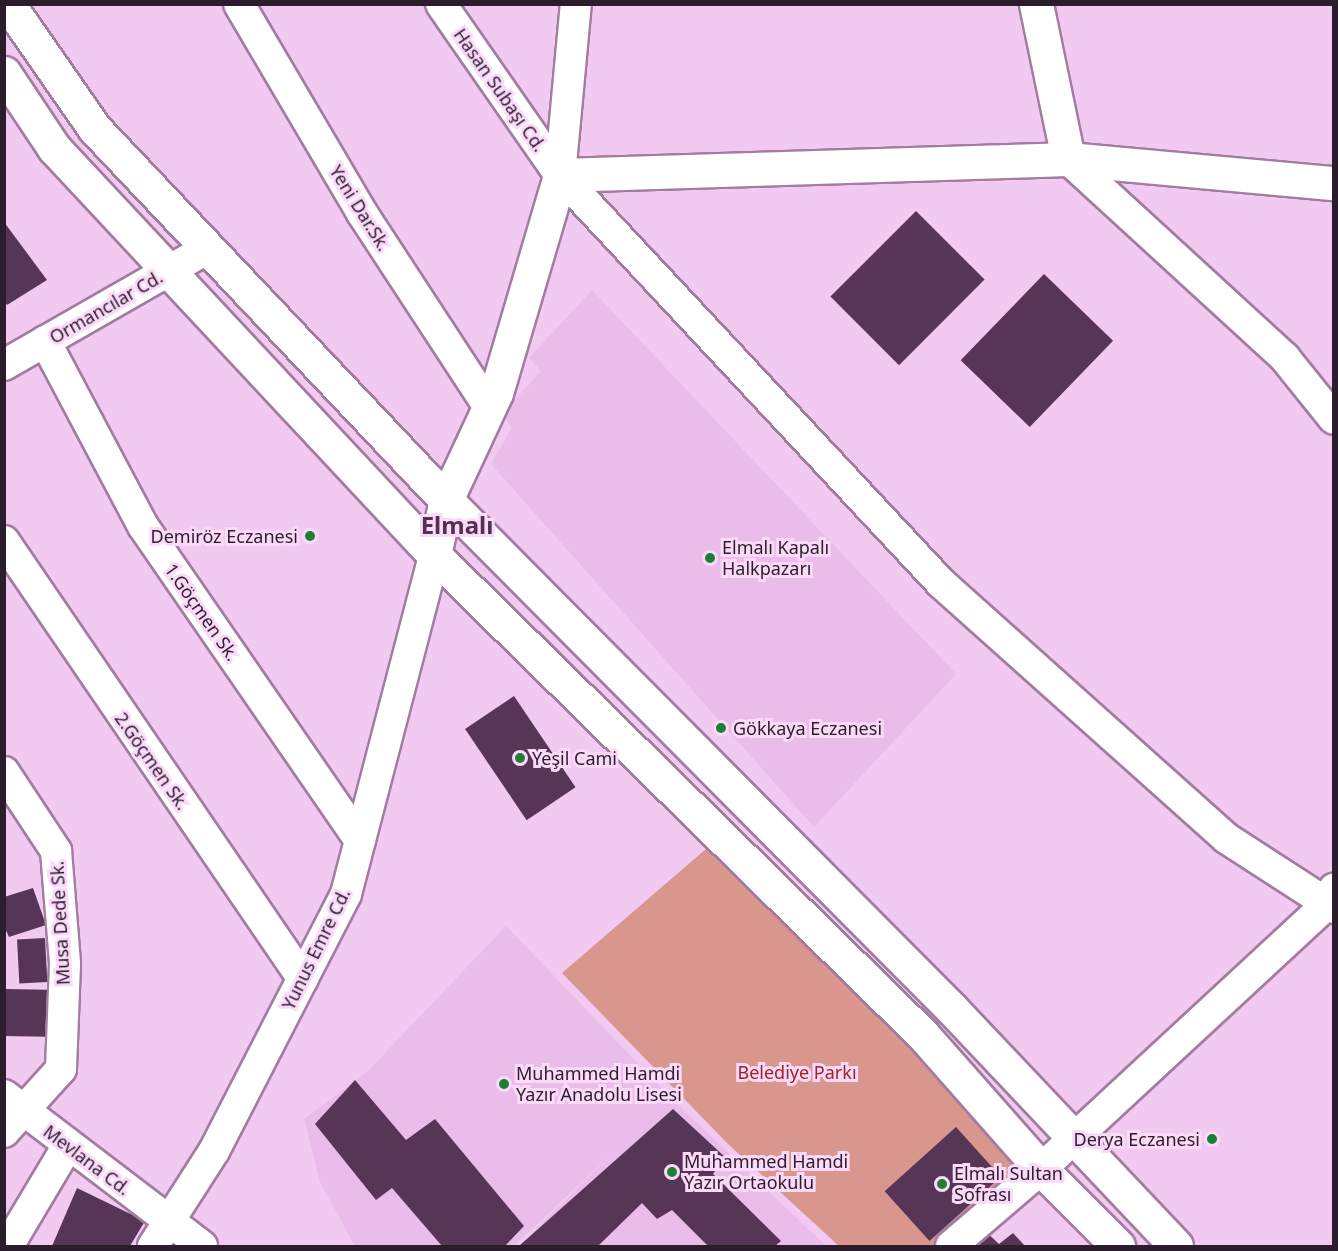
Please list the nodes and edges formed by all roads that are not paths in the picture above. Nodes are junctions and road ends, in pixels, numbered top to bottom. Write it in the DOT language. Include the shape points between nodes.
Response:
graph roads {
  1 [pos="8,4"];
  2 [pos="239,4"];
  3 [pos="441,4"];
  4 [pos="576,4"];
  5 [pos="1036,4"];
  6 [pos="4,73"];
  7 [pos="1068,159"];
  8 [pos="560,175"];
  9 [pos="1334,183"];
  10 [pos="208,248"];
  11 [pos="169,271"];
  12 [pos="45,342"];
  13 [pos="4,365"];
  14 [pos="489,407"];
  15 [pos="1334,418"];
  16 [pos="446,500"];
  17 [pos="4,541"];
  18 [pos="434,555"];
  19 [pos="4,772"];
  20 [pos="360,840"];
  21 [pos="1331,900"];
  22 [pos="303,979"];
  23 [pos="10,1112"];
  24 [pos="1074,1137"];
  25 [pos="67,1147"];
  26 [pos="1041,1169"];
  27 [pos="162,1235"];
  28 [pos="4,1246"];
  29 [pos="202,1246"];
  30 [pos="951,1246"];
  31 [pos="1118,1246"];
  32 [pos="1176,1246"];
  1 -- 10 [label="main road" via="95,129"];
  2 -- 14 [label="street, Yeni Dar.Sk." via="362,213"];
  3 -- 8 [label="street, Hasan Subaşı Cd."];
  4 -- 8 [label="street"];
  5 -- 7 [label="main road"];
  6 -- 11 [label="main road" via="54,148"];
  7 -- 8 [label="main road"];
  7 -- 9 [label="main road"];
  7 -- 15 [label="street" via="1285,358"];
  8 -- 14 [label="main road"];
  8 -- 21 [label="street, Hasan Subaşı Cd." via="941,583 1226,838"];
  10 -- 11 [label="street, Ormancılar Cd."];
  10 -- 16 [label="main road"];
  11 -- 12 [label="street, Ormancılar Cd."];
  11 -- 18 [label="main road"];
  12 -- 13 [label="street, Ormancılar Cd."];
  12 -- 20 [label="street, 1.Göçmen Sk." via="143,526"];
  14 -- 16 [label="main road"];
  16 -- 18 [label="main road"];
  16 -- 24 [label="main road"];
  17 -- 22 [label="street, 2.Göçmen Sk."];
  18 -- 20 [label="street, Yunus Emre Cd."];
  18 -- 26 [label="main road" via="923,1035"];
  19 -- 23 [label="street, Musa Dede Sk." via="56,851 65,964 61,1069"];
  20 -- 22 [label="street, Yunus Emre Cd." via="346,894"];
  21 -- 24 [label="street"];
  22 -- 27 [label="street, Yunus Emre Cd." via="214,1150"];
  23 -- 25 [label="street, Mevlana Cd."];
  24 -- 26 [label="street"];
  24 -- 32 [label="main road"];
  25 -- 27 [label="street, Mevlana Cd."];
  25 -- 28 [label="street" via="14,1236"];
  26 -- 30 [label="street"];
  26 -- 31 [label="main road"];
  27 -- 29 [label="street, Mevlana Cd."];
}
